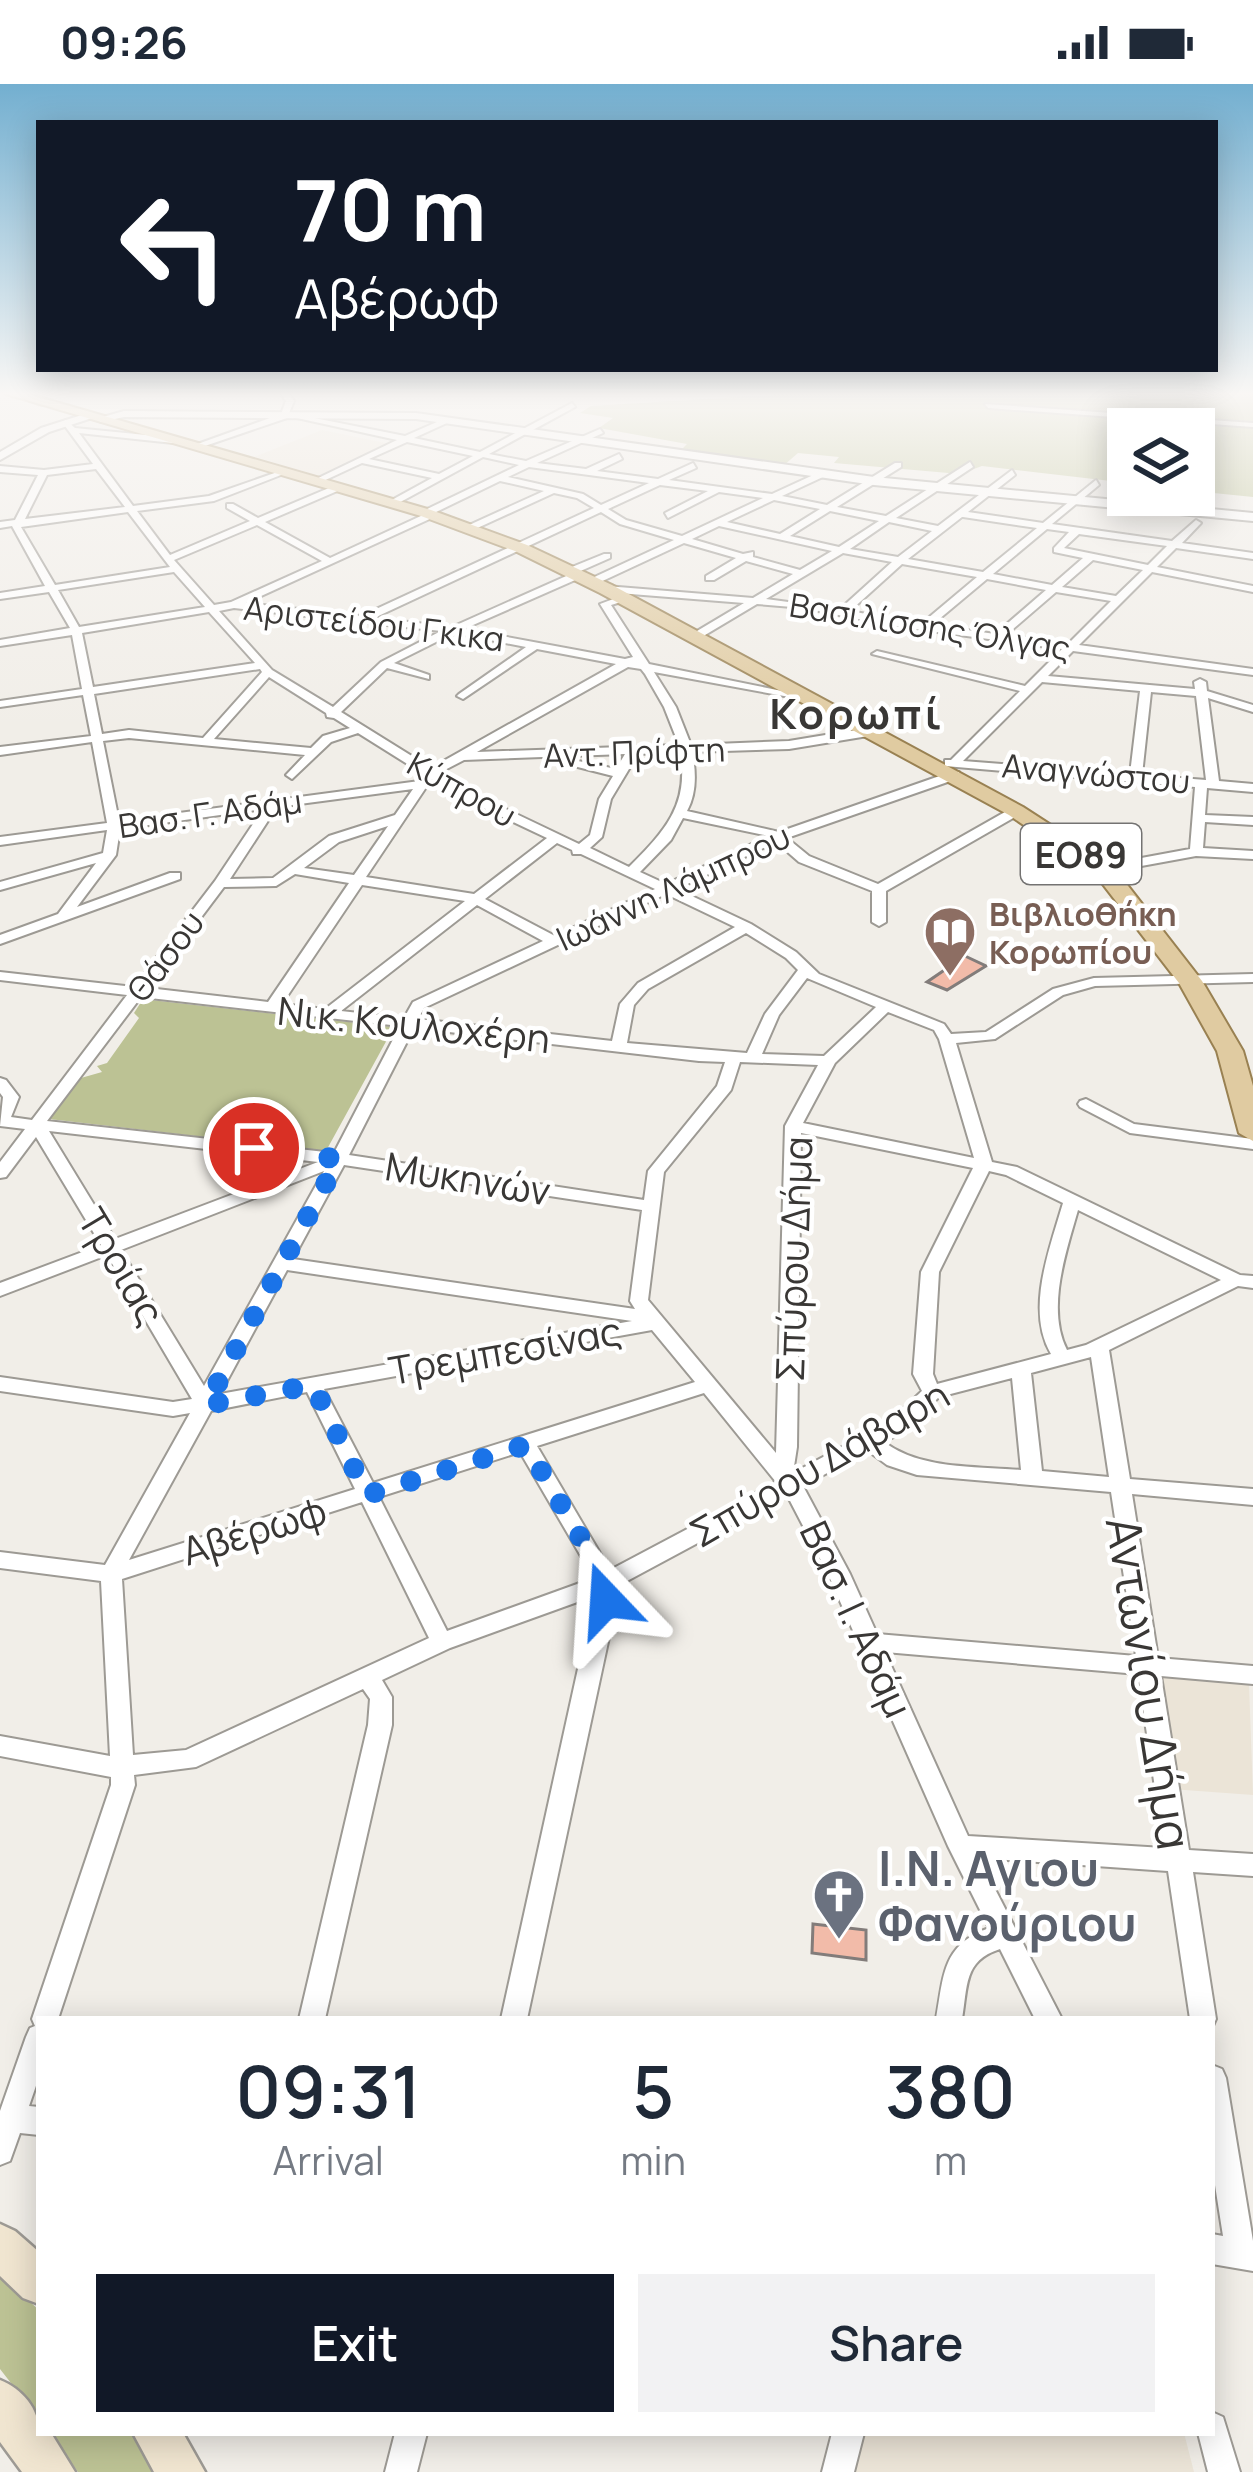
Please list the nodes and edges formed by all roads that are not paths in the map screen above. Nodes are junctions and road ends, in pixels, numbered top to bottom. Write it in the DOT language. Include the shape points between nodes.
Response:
graph roads {
  1 [pos="27,505"];
  2 [pos="127,505"];
  3 [pos="169,505"];
  4 [pos="293,505"];
  5 [pos="401,505"];
  6 [pos="446,505"];
  7 [pos="519,505"];
  8 [pos="596,505"];
  9 [pos="609,505"];
  10 [pos="685,505"];
  11 [pos="755,505"];
  12 [pos="816,505"];
  13 [pos="833,505"];
  14 [pos="908,505"];
  15 [pos="973,505"];
  16 [pos="1070,505"];
  17 [pos="1133,505"];
  18 [pos="230,506"];
  19 [pos="829,508"];
  20 [pos="602,509"];
  21 [pos="131,511"];
  22 [pos="429,514"];
  23 [pos="668,514"];
  24 [pos="963,514"];
  25 [pos="1253,517"];
  26 [pos="886,519"];
  27 [pos="257,520"];
  28 [pos="719,523"];
  29 [pos="1196,524"];
  30 [pos="0,525"];
  31 [pos="1045,526"];
  32 [pos="470,528"];
  33 [pos="942,530"];
  34 [pos="1076,531"];
  35 [pos="13,532"];
  36 [pos="1241,533"];
  37 [pos="781,537"];
  38 [pos="685,540"];
  39 [pos="1175,547"];
  40 [pos="521,548"];
  41 [pos="842,550"];
  42 [pos="607,556"];
  43 [pos="1248,556"];
  44 [pos="746,557"];
  45 [pos="1089,558"];
  46 [pos="328,561"];
  47 [pos="899,561"];
  48 [pos="172,564"];
  49 [pos="1153,570"];
  50 [pos="802,574"];
  51 [pos="984,575"];
  52 [pos="710,578"];
  53 [pos="594,583"];
  54 [pos="54,588"];
  55 [pos="779,588"];
  56 [pos="1054,588"];
  57 [pos="1253,589"];
  58 [pos="0,596"];
  59 [pos="1120,600"];
  60 [pos="756,601"];
  61 [pos="234,605"];
  62 [pos="848,608"];
  63 [pos="211,609"];
  64 [pos="363,619"];
  65 [pos="917,627"];
  66 [pos="447,629"];
  67 [pos="76,630"];
  68 [pos="696,636"];
  69 [pos="998,637"];
  70 [pos="0,643"];
  71 [pos="538,644"];
  72 [pos="1072,649"];
  73 [pos="1126,657"];
  74 [pos="635,661"];
  75 [pos="385,664"];
  76 [pos="1198,666"];
  77 [pos="264,669"];
  78 [pos="1253,672"];
  79 [pos="425,676"];
  80 [pos="1041,679"];
  81 [pos="1129,687"];
  82 [pos="1146,689"];
  83 [pos="1029,690"];
  84 [pos="87,691"];
  85 [pos="1202,693"];
  86 [pos="464,696"];
  87 [pos="811,698"];
  88 [pos="0,704"];
  89 [pos="1253,710"];
  90 [pos="331,715"];
  91 [pos="356,730"];
  92 [pos="874,731"];
  93 [pos="98,737"];
  94 [pos="206,741"];
  95 [pos="690,750"];
  96 [pos="0,752"];
  97 [pos="313,752"];
  98 [pos="632,753"];
  99 [pos="552,755"];
  100 [pos="464,756"];
  101 [pos="950,767"];
  102 [pos="617,773"];
  103 [pos="435,775"];
  104 [pos="292,776"];
  105 [pos="1136,777"];
  106 [pos="420,784"];
  107 [pos="1207,784"];
  108 [pos="1253,788"];
  109 [pos="272,806"];
  110 [pos="1016,811"];
  111 [pos="682,814"];
  112 [pos="1197,818"];
  113 [pos="396,819"];
  114 [pos="1253,821"];
  115 [pos="114,826"];
  116 [pos="778,836"];
  117 [pos="554,839"];
  118 [pos="1,840"];
  119 [pos="578,851"];
  120 [pos="1196,852"];
  121 [pos="109,855"];
  122 [pos="1253,855"];
  123 [pos="1103,869"];
  124 [pos="294,870"];
  125 [pos="631,873"];
  126 [pos="175,876"];
  127 [pos="356,877"];
  128 [pos="220,883"];
  129 [pos="0,886"];
  130 [pos="879,889"];
  131 [pos="665,890"];
  132 [pos="474,898"];
  133 [pos="62,918"];
  134 [pos="879,922"];
  135 [pos="746,927"];
  136 [pos="0,940"];
  137 [pos="554,941"];
  138 [pos="806,970"];
  139 [pos="0,976"];
  140 [pos="1253,978"];
  141 [pos="1190,981"];
  142 [pos="139,992"];
  143 [pos="885,1006"];
  144 [pos="272,1008"];
  145 [pos="326,1014"];
  146 [pos="406,1024"];
  147 [pos="946,1039"];
  148 [pos="619,1047"];
  149 [pos="743,1058"];
  150 [pos="828,1061"];
  151 [pos="1246,1073"];
  152 [pos="0,1083"];
  153 [pos="1086,1104"];
  154 [pos="1,1121"];
  155 [pos="38,1126"];
  156 [pos="793,1126"];
  157 [pos="1253,1132"];
  158 [pos="1253,1144"];
  159 [pos="339,1159"];
  160 [pos="984,1164"];
  161 [pos="0,1173"];
  162 [pos="1072,1200"];
  163 [pos="650,1206"];
  164 [pos="110,1246"];
  165 [pos="280,1263"];
  166 [pos="1245,1281"];
  167 [pos="0,1290"];
  168 [pos="651,1320"];
  169 [pos="1099,1347"];
  170 [pos="1062,1357"];
  171 [pos="1021,1368"];
  172 [pos="0,1384"];
  173 [pos="313,1385"];
  174 [pos="709,1385"];
  175 [pos="932,1392"];
  176 [pos="206,1405"];
  177 [pos="870,1442"];
  178 [pos="526,1445"];
  179 [pos="786,1476"];
  180 [pos="1032,1476"];
  181 [pos="1119,1485"];
  182 [pos="367,1495"];
  183 [pos="1253,1497"];
  184 [pos="0,1560"];
  185 [pos="112,1574"];
  186 [pos="605,1582"];
  187 [pos="442,1642"];
  188 [pos="869,1642"];
  189 [pos="1147,1665"];
  190 [pos="1253,1675"];
  191 [pos="367,1676"];
  192 [pos="0,1746"];
  193 [pos="124,1768"];
  194 [pos="960,1846"];
  195 [pos="1178,1860"];
  196 [pos="1253,1865"];
  197 [pos="1004,1936"];
  198 [pos="46,2016"];
  199 [pos="313,2016"];
  200 [pos="515,2016"];
  201 [pos="950,2016"];
  202 [pos="1047,2016"];
  203 [pos="1203,2016"];
  204 [pos="36,2055"];
  205 [pos="1215,2101"];
  206 [pos="25,2120"];
  207 [pos="0,2151"];
  208 [pos="0,2246"];
  209 [pos="1235,2253"];
  210 [pos="36,2279"];
  211 [pos="0,2403"];
  212 [pos="158,2436"];
  213 [pos="410,2436"];
  214 [pos="847,2436"];
  215 [pos="1214,2436"];
  216 [pos="51,2472"];
  217 [pos="181,2472"];
  218 [pos="401,2472"];
  219 [pos="838,2472"];
  220 [pos="1224,2472"];
  1 -- 35 [label="street"];
  2 -- 21 [label="street, Κύπρου"];
  3 -- 21 [label="street"];
  4 -- 27 [label="street"];
  5 -- 22 [label="main road, ΕΟ89"];
  6 -- 22 [label="street"];
  7 -- 32 [label="street"];
  8 -- 20 [label="street"];
  9 -- 20 [label="street"];
  10 -- 23 [label="street"];
  11 -- 28 [label="street"];
  12 -- 19 [label="street"];
  13 -- 19 [label="street"];
  14 -- 26 [label="street"];
  15 -- 24 [label="street"];
  16 -- 31 [label="street"];
  17 -- 25 [label="street"];
  18 -- 27 [label="street"];
  19 -- 26 [label="street"];
  19 -- 37 [label="street"];
  20 -- 38 [label="street"];
  20 -- 40 [label="street"];
  21 -- 35 [label="street"];
  21 -- 48 [label="street, Κύπρου"];
  22 -- 32 [label="main road, ΕΟ89"];
  22 -- 46 [label="street"];
  24 -- 31 [label="street"];
  24 -- 33 [label="street"];
  26 -- 33 [label="street"];
  26 -- 41 [label="street"];
  27 -- 46 [label="street"];
  27 -- 48 [label="street"];
  28 -- 37 [label="street"];
  28 -- 38 [label="street"];
  29 -- 39 [label="street"];
  30 -- 35 [label="street"];
  31 -- 34 [label="street"];
  31 -- 51 [label="street"];
  32 -- 40 [label="main road, ΕΟ89"];
  33 -- 47 [label="street"];
  34 -- 39 [label="street"];
  34 -- 45 [label="street" via="1057,550"];
  35 -- 54 [label="street"];
  36 -- 43 [label="street"];
  37 -- 41 [label="street"];
  37 -- 44 [label="street"];
  38 -- 44 [label="street"];
  38 -- 53 [label="street"];
  39 -- 43 [label="street"];
  39 -- 49 [label="street"];
  40 -- 53 [label="main road, ΕΟ89"];
  40 -- 64 [label="street"];
  41 -- 47 [label="street"];
  41 -- 50 [label="street"];
  42 -- 53 [label="street"];
  44 -- 50 [label="street"];
  44 -- 52 [label="street"];
  45 -- 49 [label="street"];
  45 -- 56 [label="street"];
  46 -- 61 [label="street"];
  47 -- 51 [label="street"];
  47 -- 62 [label="street"];
  48 -- 54 [label="street"];
  48 -- 63 [label="street, Κύπρου"];
  49 -- 57 [label="street"];
  49 -- 59 [label="street"];
  50 -- 55 [label="street"];
  51 -- 56 [label="street"];
  51 -- 65 [label="street"];
  53 -- 60 [label="street, Βασιλίσσης Όλγας"];
  53 -- 66 [label="street"];
  53 -- 68 [label="main road, ΕΟ89"];
  53 -- 74 [label="street"];
  54 -- 58 [label="street"];
  54 -- 67 [label="street"];
  55 -- 60 [label="street"];
  55 -- 62 [label="street"];
  56 -- 59 [label="street"];
  56 -- 69 [label="street"];
  59 -- 72 [label="street"];
  60 -- 62 [label="street, Βασιλίσσης Όλγας"];
  60 -- 68 [label="street"];
  61 -- 63 [label="street, Αριστείδου Γκικα"];
  61 -- 64 [label="street, Αριστείδου Γκικα"];
  62 -- 65 [label="street, Βασιλίσσης Όλγας"];
  63 -- 67 [label="street, Αριστείδου Γκικα"];
  63 -- 77 [label="street, Κύπρου"];
  64 -- 66 [label="street, Αριστείδου Γκικα"];
  65 -- 69 [label="street, Βασιλίσσης Όλγας"];
  65 -- 83 [label="street" via="877,654"];
  66 -- 71 [label="street, Αριστείδου Γκικα"];
  66 -- 75 [label="street"];
  67 -- 70 [label="street, Αριστείδου Γκικα"];
  67 -- 84 [label="street"];
  68 -- 87 [label="main road, ΕΟ89"];
  69 -- 72 [label="street, Βασιλίσσης Όλγας"];
  71 -- 74 [label="street, Αριστείδου Γκικα"];
  71 -- 86 [label="street, Αριστείδου Γκικα"];
  72 -- 73 [label="street, Βασιλίσσης Όλγας"];
  72 -- 80 [label="street"];
  73 -- 76 [label="street, Βασιλίσσης Όλγας"];
  73 -- 81 [label="street"];
  74 -- 87 [label="street, Αριστείδου Γκικα"];
  74 -- 95 [label="street"];
  74 -- 100 [label="street"];
  75 -- 79 [label="street"];
  75 -- 90 [label="street"];
  76 -- 78 [label="street, Βασιλίσσης Όλγας"];
  76 -- 85 [label="street"];
  77 -- 84 [label="street"];
  77 -- 90 [label="street, Κύπρου"];
  77 -- 94 [label="street"];
  80 -- 81 [label="street"];
  80 -- 83 [label="street"];
  81 -- 82 [label="street"];
  82 -- 85 [label="street"];
  82 -- 105 [label="street"];
  83 -- 101 [label="street"];
  84 -- 88 [label="street"];
  84 -- 93 [label="street"];
  85 -- 89 [label="street"];
  85 -- 107 [label="street"];
  87 -- 92 [label="main road, ΕΟ89"];
  90 -- 91 [label="street, Κύπρου"];
  91 -- 97 [label="street"];
  91 -- 103 [label="street, Κύπρου"];
  92 -- 95 [label="street, Αντ. Πρίφτη" via="829,742"];
  92 -- 101 [label="main road, ΕΟ89"];
  93 -- 94 [label="street"];
  93 -- 96 [label="street"];
  93 -- 115 [label="street"];
  94 -- 97 [label="street"];
  95 -- 98 [label="street, Αντ. Πρίφτη"];
  95 -- 111 [label="street"];
  97 -- 104 [label="street"];
  98 -- 99 [label="street, Αντ. Πρίφτη"];
  98 -- 102 [label="street"];
  99 -- 100 [label="street, Αντ. Πρίφτη"];
  99 -- 102 [label="street"];
  100 -- 103 [label="street"];
  101 -- 105 [label="street, Αναγνώστου"];
  101 -- 110 [label="main road, ΕΟ89"];
  101 -- 116 [label="street, Ιωάννη Λάμπρου"];
  102 -- 119 [label="street" via="596,837"];
  103 -- 106 [label="street"];
  103 -- 117 [label="street, Κύπρου"];
  105 -- 107 [label="street, Αναγνώστου"];
  106 -- 109 [label="street, Βασ. Γ. Αδάμ"];
  106 -- 113 [label="street"];
  107 -- 108 [label="street, Αναγνώστου"];
  107 -- 112 [label="street"];
  109 -- 115 [label="street, Βασ. Γ. Αδάμ"];
  109 -- 128 [label="street"];
  110 -- 123 [label="main road, ΕΟ89"];
  110 -- 130 [label="street"];
  111 -- 116 [label="street"];
  111 -- 125 [label="street"];
  112 -- 114 [label="street"];
  112 -- 120 [label="street"];
  113 -- 124 [label="street, Θάσου" via="334,839"];
  113 -- 127 [label="street"];
  115 -- 118 [label="street, Βασ. Γ. Αδάμ"];
  115 -- 121 [label="street"];
  116 -- 130 [label="street" via="805,859"];
  116 -- 131 [label="street, Ιωάννη Λάμπρου"];
  117 -- 119 [label="street, Κύπρου"];
  117 -- 132 [label="street"];
  119 -- 125 [label="street, Κύπρου"];
  120 -- 122 [label="street"];
  120 -- 123 [label="street"];
  121 -- 129 [label="street"];
  121 -- 133 [label="street"];
  123 -- 141 [label="main road, ΕΟ89"];
  124 -- 127 [label="street"];
  124 -- 128 [label="street, Θάσου" via="271,884"];
  125 -- 131 [label="street, Κύπρου"];
  126 -- 133 [label="street"];
  127 -- 132 [label="street"];
  127 -- 144 [label="street"];
  128 -- 142 [label="street, Θάσου"];
  130 -- 134 [label="street"];
  131 -- 135 [label="street, Κύπρου"];
  131 -- 137 [label="street, Ιωάννη Λάμπρου"];
  132 -- 137 [label="street"];
  132 -- 145 [label="street"];
  133 -- 136 [label="street"];
  135 -- 138 [label="street, Κύπρου"];
  135 -- 148 [label="street" via="643,986 626,1004"];
  137 -- 146 [label="street, Ιωάννη Λάμπρου" via="418,1005"];
  138 -- 143 [label="street, Κύπρου"];
  138 -- 149 [label="street"];
  139 -- 142 [label="street, Νικ. Κουλοχέρη"];
  140 -- 141 [label="street"];
  141 -- 147 [label="street" via="1094,982 1058,992 990,1036"];
  141 -- 151 [label="main road, ΕΟ89"];
  142 -- 144 [label="street, Νικ. Κουλοχέρη"];
  142 -- 155 [label="street, Θάσου"];
  143 -- 147 [label="street, Κύπρου" via="935,1025"];
  143 -- 150 [label="street, Σπύρου Δήμα"];
  144 -- 145 [label="street, Νικ. Κουλοχέρη"];
  145 -- 146 [label="street, Νικ. Κουλοχέρη"];
  146 -- 148 [label="street, Νικ. Κουλοχέρη"];
  146 -- 159 [label="street"];
  147 -- 160 [label="street"];
  148 -- 149 [label="street, Νικ. Κουλοχέρη"];
  149 -- 150 [label="street, Νικ. Κουλοχέρη"];
  149 -- 163 [label="street" via="659,1164"];
  150 -- 156 [label="street, Σπύρου Δήμα"];
  151 -- 157 [label="main road, ΕΟ89"];
  152 -- 154 [label="street" via="11,1097"];
  153 -- 158 [label="street" via="1130,1128"];
  154 -- 155 [label="street, Μυκηνών"];
  155 -- 159 [label="street, Μυκηνών"];
  155 -- 161 [label="street, Θάσου"];
  155 -- 164 [label="street, Τροίας"];
  156 -- 160 [label="street"];
  156 -- 179 [label="street, Σπύρου Δήμα"];
  159 -- 163 [label="street, Μυκηνών"];
  159 -- 164 [label="street"];
  159 -- 165 [label="street"];
  160 -- 162 [label="street"];
  160 -- 175 [label="street" via="930,1272 923,1374"];
  162 -- 166 [label="street"];
  162 -- 170 [label="street" via="1050,1282 1054,1348"];
  163 -- 168 [label="street" via="637,1291"];
  164 -- 167 [label="street"];
  164 -- 176 [label="street, Τροίας"];
  165 -- 168 [label="street"];
  165 -- 176 [label="street"];
  166 -- 169 [label="street, Σπύρου Δάβαρη"];
  168 -- 173 [label="street, Τρεμπεσίνας"];
  168 -- 174 [label="street, Βασ. Ι. Αδάμ"];
  169 -- 170 [label="street, Σπύρου Δάβαρη"];
  169 -- 181 [label="street, Αντωνίου Δήμα"];
  170 -- 171 [label="street, Σπύρου Δάβαρη"];
  171 -- 175 [label="street, Σπύρου Δάβαρη"];
  171 -- 180 [label="street"];
  172 -- 176 [label="street, Τρεμπεσίνας" via="173,1409"];
  173 -- 176 [label="street, Τρεμπεσίνας"];
  173 -- 182 [label="street"];
  174 -- 178 [label="street, Αβέρωφ"];
  174 -- 179 [label="street, Βασ. Ι. Αδάμ"];
  175 -- 177 [label="street, Σπύρου Δάβαρη" via="907,1420"];
  176 -- 185 [label="street"];
  177 -- 179 [label="street, Σπύρου Δάβαρη"];
  177 -- 180 [label="street" via="917,1468"];
  178 -- 182 [label="street, Αβέρωφ"];
  178 -- 186 [label="street"];
  179 -- 186 [label="street, Σπύρου Δάβαρη"];
  179 -- 188 [label="street, Βασ. Ι. Αδάμ"];
  180 -- 181 [label="street"];
  181 -- 183 [label="street"];
  181 -- 189 [label="street, Αντωνίου Δήμα"];
  182 -- 185 [label="street, Αβέρωφ"];
  182 -- 187 [label="street"];
  184 -- 185 [label="street, Αβέρωφ"];
  185 -- 193 [label="street"];
  186 -- 187 [label="street, Σπύρου Δάβαρη"];
  186 -- 200 [label="street" via="603,1626"];
  187 -- 191 [label="street, Σπύρου Δάβαρη"];
  188 -- 189 [label="street"];
  188 -- 194 [label="street, Βασ. Ι. Αδάμ"];
  189 -- 190 [label="street"];
  189 -- 195 [label="street, Αντωνίου Δήμα"];
  191 -- 193 [label="street, Σπύρου Δάβαρη" via="215,1750"];
  191 -- 199 [label="street" via="381,1697 380,1725"];
  192 -- 193 [label="street, Σπύρου Δάβαρη"];
  193 -- 198 [label="street"];
  194 -- 195 [label="street"];
  194 -- 197 [label="street, Βασ. Ι. Αδάμ"];
  195 -- 196 [label="street"];
  195 -- 203 [label="street, Αντωνίου Δήμα"];
  197 -- 201 [label="street" via="976,1942 964,1954"];
  197 -- 202 [label="street, Βασ. Ι. Αδάμ"];
  204 -- 206 [label="street"];
  205 -- 209 [label="street"];
  206 -- 207 [label="street"];
  208 -- 210 [label="main road"];
  211 -- 216 [label="main road"];
  212 -- 217 [label="main road"];
  213 -- 218 [label="street"];
  214 -- 219 [label="street"];
  215 -- 220 [label="street"];
}
